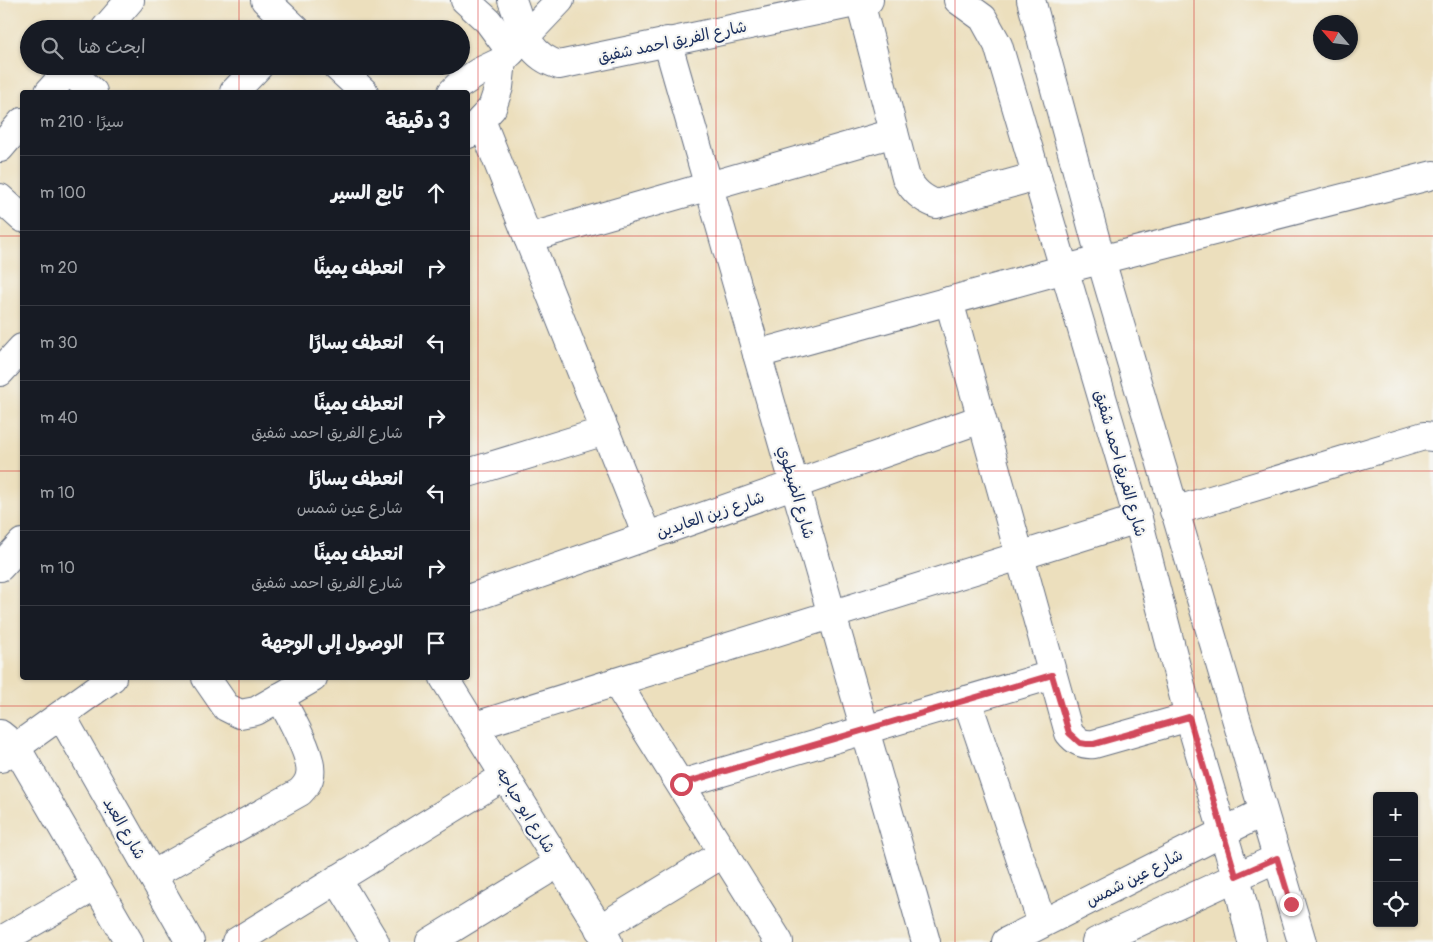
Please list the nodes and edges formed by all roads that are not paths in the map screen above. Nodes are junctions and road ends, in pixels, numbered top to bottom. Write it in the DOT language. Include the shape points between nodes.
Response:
graph roads {
  1 [pos="130,0"];
  2 [pos="265,0"];
  3 [pos="465,0"];
  4 [pos="512,0"];
  5 [pos="560,0"];
  6 [pos="958,0"];
  7 [pos="1031,0"];
  8 [pos="864,1"];
  9 [pos="113,20"];
  10 [pos="286,20"];
  11 [pos="667,42"];
  12 [pos="513,50"];
  13 [pos="64,75"];
  14 [pos="77,75"];
  15 [pos="250,75"];
  16 [pos="346,75"];
  17 [pos="51,90"];
  18 [pos="91,90"];
  19 [pos="236,90"];
  20 [pos="362,90"];
  21 [pos="454,90"];
  22 [pos="20,124"];
  23 [pos="474,127"];
  24 [pos="894,133"];
  25 [pos="0,148"];
  26 [pos="1433,175"];
  27 [pos="1037,176"];
  28 [pos="708,186"];
  29 [pos="0,199"];
  30 [pos="20,216"];
  31 [pos="528,238"];
  32 [pos="1101,260"];
  33 [pos="1065,269"];
  34 [pos="949,301"];
  35 [pos="20,350"];
  36 [pos="757,354"];
  37 [pos="0,372"];
  38 [pos="981,419"];
  39 [pos="605,431"];
  40 [pos="1433,437"];
  41 [pos="470,472"];
  42 [pos="794,484"];
  43 [pos="1174,511"];
  44 [pos="1138,519"];
  45 [pos="647,536"];
  46 [pos="20,545"];
  47 [pos="1019,556"];
  48 [pos="0,567"];
  49 [pos="470,598"];
  50 [pos="832,614"];
  51 [pos="1052,675"];
  52 [pos="109,680"];
  53 [pos="207,680"];
  54 [pos="310,680"];
  55 [pos="445,680"];
  56 [pos="616,682"];
  57 [pos="280,697"];
  58 [pos="967,700"];
  59 [pos="60,715"];
  60 [pos="1189,717"];
  61 [pos="474,726"];
  62 [pos="865,730"];
  63 [pos="5,747"];
  64 [pos="505,776"];
  65 [pos="681,784"];
  66 [pos="1263,812"];
  67 [pos="1223,832"];
  68 [pos="724,852"];
  69 [pos="1277,858"];
  70 [pos="559,863"];
  71 [pos="152,875"];
  72 [pos="1236,876"];
  73 [pos="337,879"];
  74 [pos="96,886"];
  75 [pos="1042,923"];
  76 [pos="604,935"];
  77 [pos="0,940"];
  78 [pos="433,941"];
  79 [pos="129,942"];
  80 [pos="190,942"];
  81 [pos="236,942"];
  82 [pos="376,942"];
  83 [pos="779,942"];
  84 [pos="926,942"];
  85 [pos="1006,942"];
  86 [pos="1096,942"];
  87 [pos="1252,942"];
  88 [pos="1302,942"];
  1 -- 9 [label="street"];
  2 -- 10 [label="street"];
  3 -- 12 [label="street"];
  4 -- 12 [label="street, شارع الفريق احمد شفيق"];
  5 -- 12 [label="street"];
  6 -- 27 [label="street, شارع الفريق احمد شفيق" via="982,18 998,45"];
  7 -- 32 [label="street"];
  8 -- 11 [label="street, شارع الفريق احمد شفيق"];
  8 -- 24 [label="street"];
  11 -- 12 [label="street, شارع الفريق احمد شفيق" via="559,65 536,54"];
  11 -- 28 [label="street, شارع الضيطوي"];
  12 -- 21 [label="street"];
  12 -- 23 [label="street" via="492,108"];
  13 -- 17 [label="street"];
  14 -- 18 [label="street"];
  15 -- 19 [label="street"];
  16 -- 20 [label="street"];
  22 -- 25 [label="street"];
  23 -- 31 [label="street"];
  24 -- 27 [label="street" via="906,178 913,190 936,204"];
  24 -- 28 [label="street"];
  26 -- 32 [label="street"];
  27 -- 33 [label="street, شارع الفريق احمد شفيق"];
  28 -- 31 [label="street"];
  28 -- 36 [label="street, شارع الضيطوي"];
  29 -- 30 [label="street"];
  31 -- 39 [label="street"];
  32 -- 33 [label="street"];
  32 -- 43 [label="street"];
  33 -- 34 [label="street"];
  33 -- 44 [label="street, شارع الفريق احمد شفيق"];
  34 -- 36 [label="street"];
  34 -- 38 [label="street"];
  35 -- 37 [label="street"];
  36 -- 42 [label="street, شارع الضيطوي"];
  38 -- 42 [label="street, شارع زين العابدين"];
  38 -- 47 [label="street"];
  39 -- 41 [label="street"];
  39 -- 45 [label="street"];
  40 -- 43 [label="street" via="1424,436"];
  42 -- 45 [label="street, شارع زين العابدين"];
  42 -- 50 [label="street, شارع الضيطوي"];
  43 -- 66 [label="street"];
  44 -- 47 [label="street"];
  44 -- 60 [label="street, شارع الفريق احمد شفيق"];
  45 -- 49 [label="street, شارع زين العابدين"];
  46 -- 48 [label="street"];
  47 -- 50 [label="street"];
  47 -- 51 [label="street"];
  50 -- 56 [label="street"];
  50 -- 62 [label="street, شارع الضيطوي"];
  51 -- 58 [label="street"];
  51 -- 60 [label="street" via="1069,733 1080,743 1094,744"];
  52 -- 59 [label="street"];
  53 -- 57 [label="street" via="226,707 240,714 256,711"];
  54 -- 57 [label="street"];
  55 -- 61 [label="street, شارع ابو حباجه"];
  56 -- 61 [label="street"];
  56 -- 65 [label="street"];
  57 -- 71 [label="street" via="310,759 310,777 306,785 300,792"];
  58 -- 62 [label="street"];
  58 -- 75 [label="street"];
  59 -- 63 [label="street"];
  59 -- 71 [label="street, شارع العبد"];
  60 -- 67 [label="street, شارع الفريق احمد شفيق"];
  61 -- 64 [label="street, شارع ابو حباجه"];
  62 -- 65 [label="street"];
  62 -- 84 [label="street, شارع الضيطوي"];
  63 -- 74 [label="street"];
  64 -- 70 [label="street, شارع ابو حباجه"];
  64 -- 73 [label="street"];
  65 -- 68 [label="street"];
  66 -- 67 [label="street, شارع عين شمس"];
  66 -- 69 [label="street"];
  67 -- 72 [label="street, شارع الفريق احمد شفيق"];
  67 -- 75 [label="street, شارع عين شمس"];
  68 -- 76 [label="street"];
  68 -- 83 [label="street"];
  69 -- 72 [label="street"];
  69 -- 88 [label="street"];
  70 -- 76 [label="street, شارع ابو حباجه"];
  70 -- 78 [label="street"];
  71 -- 80 [label="street, شارع العبد"];
  72 -- 86 [label="street"];
  72 -- 87 [label="street, شارع الفريق احمد شفيق"];
  73 -- 81 [label="street"];
  73 -- 82 [label="street"];
  74 -- 77 [label="street"];
  74 -- 79 [label="street"];
  75 -- 85 [label="street, شارع عين شمس"];
}
